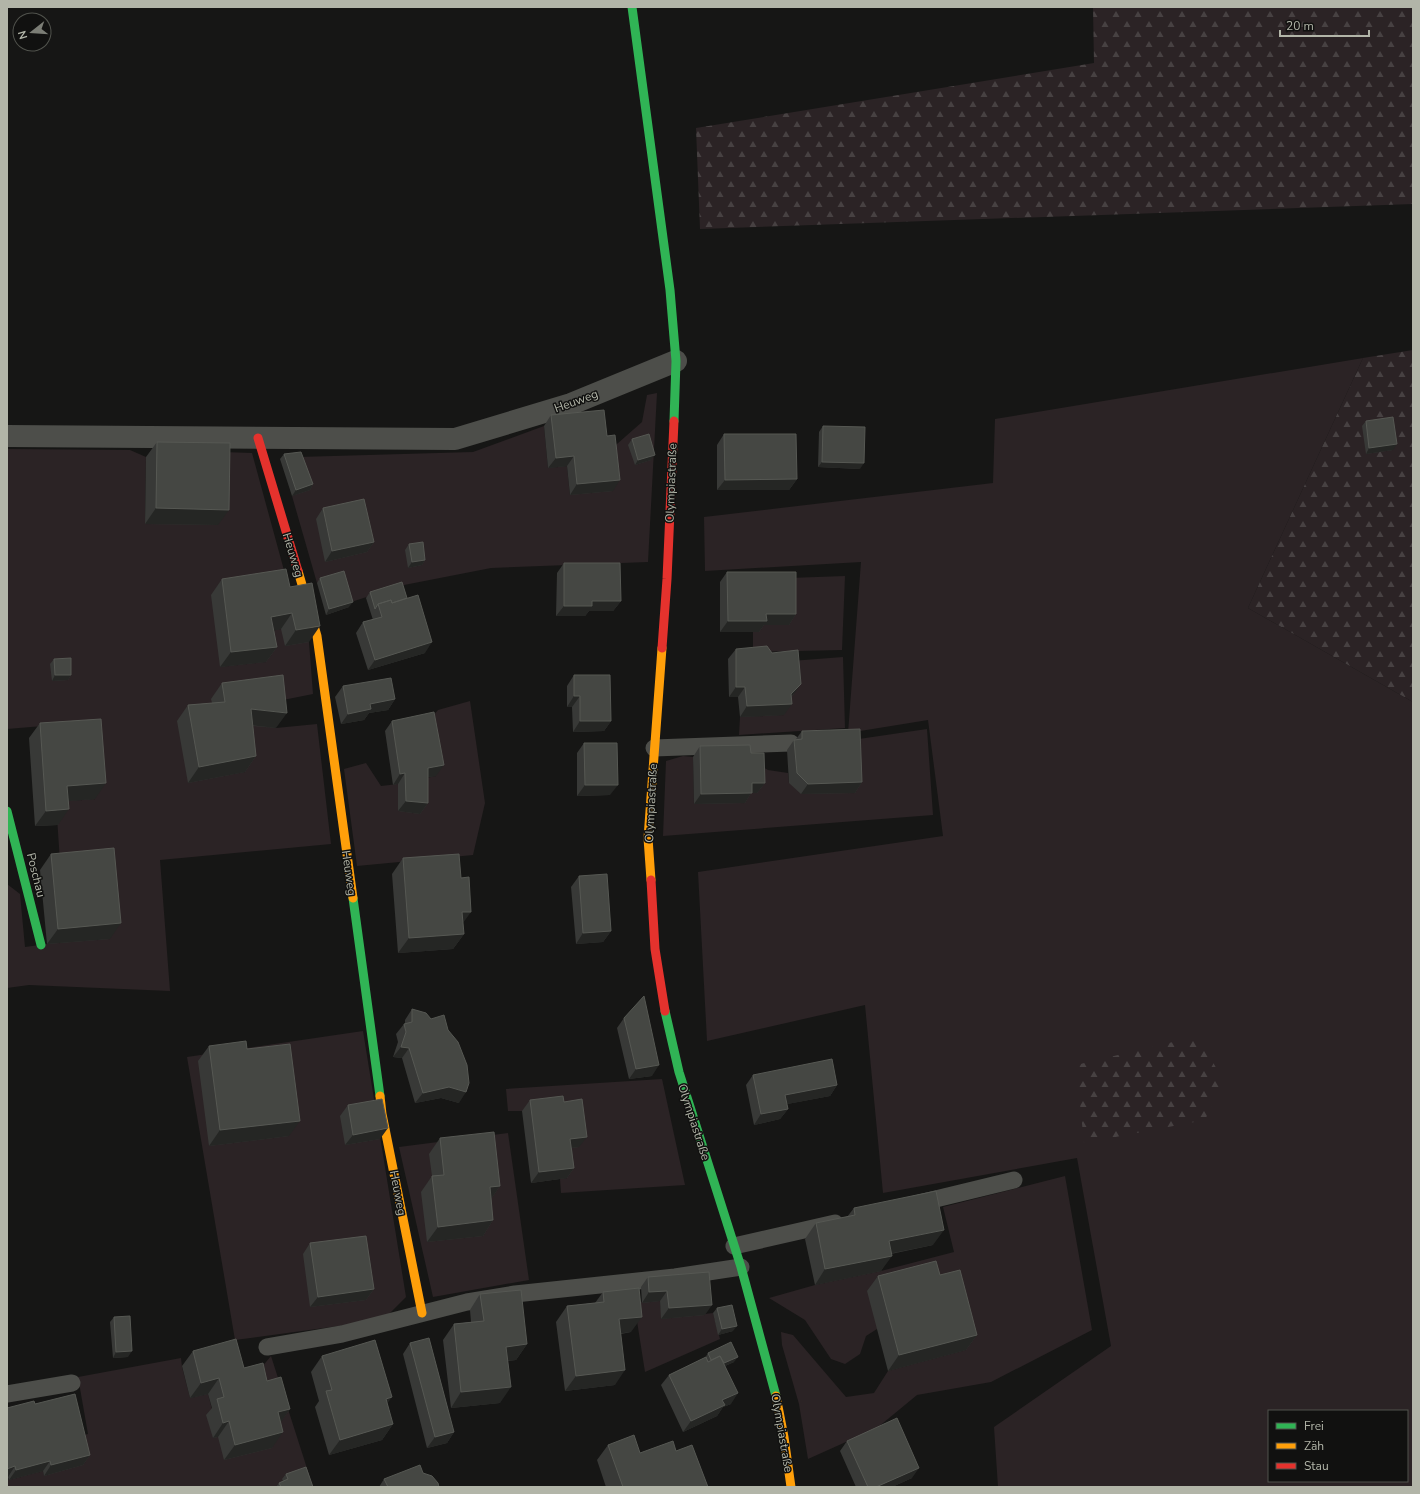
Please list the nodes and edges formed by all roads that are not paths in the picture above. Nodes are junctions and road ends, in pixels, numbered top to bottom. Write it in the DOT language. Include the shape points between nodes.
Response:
graph roads {
  1 [pos="632,7"];
  2 [pos="676,361"];
  3 [pos="7,436"];
  4 [pos="258,438"];
  5 [pos="791,743"];
  6 [pos="654,748"];
  7 [pos="7,811"];
  8 [pos="41,945"];
  9 [pos="1014,1180"];
  10 [pos="900,1207"];
  11 [pos="847,1220"];
  12 [pos="734,1246"];
  13 [pos="741,1267"];
  14 [pos="422,1313"];
  15 [pos="267,1347"];
  16 [pos="72,1383"];
  17 [pos="7,1394"];
  18 [pos="791,1487"];
  1 -- 2 [label="main road, Olympiastraße" via="670,290"];
  2 -- 4 [label="street, Heuweg" via="571,404 455,439"];
  2 -- 6 [label="main road, Olympiastraße" via="667,579"];
  3 -- 4 [label="street, Heuweg"];
  4 -- 14 [label="main road, Heuweg" via="317,636 382,1114"];
  5 -- 6 [label="lane, Olympiastraße"];
  6 -- 12 [label="main road, Olympiastraße" via="648,838 654,949 663,1004 679,1072"];
  7 -- 8 [label="main road, Poschau"];
  9 -- 10 [label="lane"];
  11 -- 12 [label="lane"];
  12 -- 13 [label="main road, Olympiastraße"];
  13 -- 14 [label="lane" via="618,1284 515,1294"];
  13 -- 18 [label="main road, Olympiastraße" via="774,1384"];
  14 -- 15 [label="lane" via="342,1334"];
  16 -- 17 [label="lane"];
}
